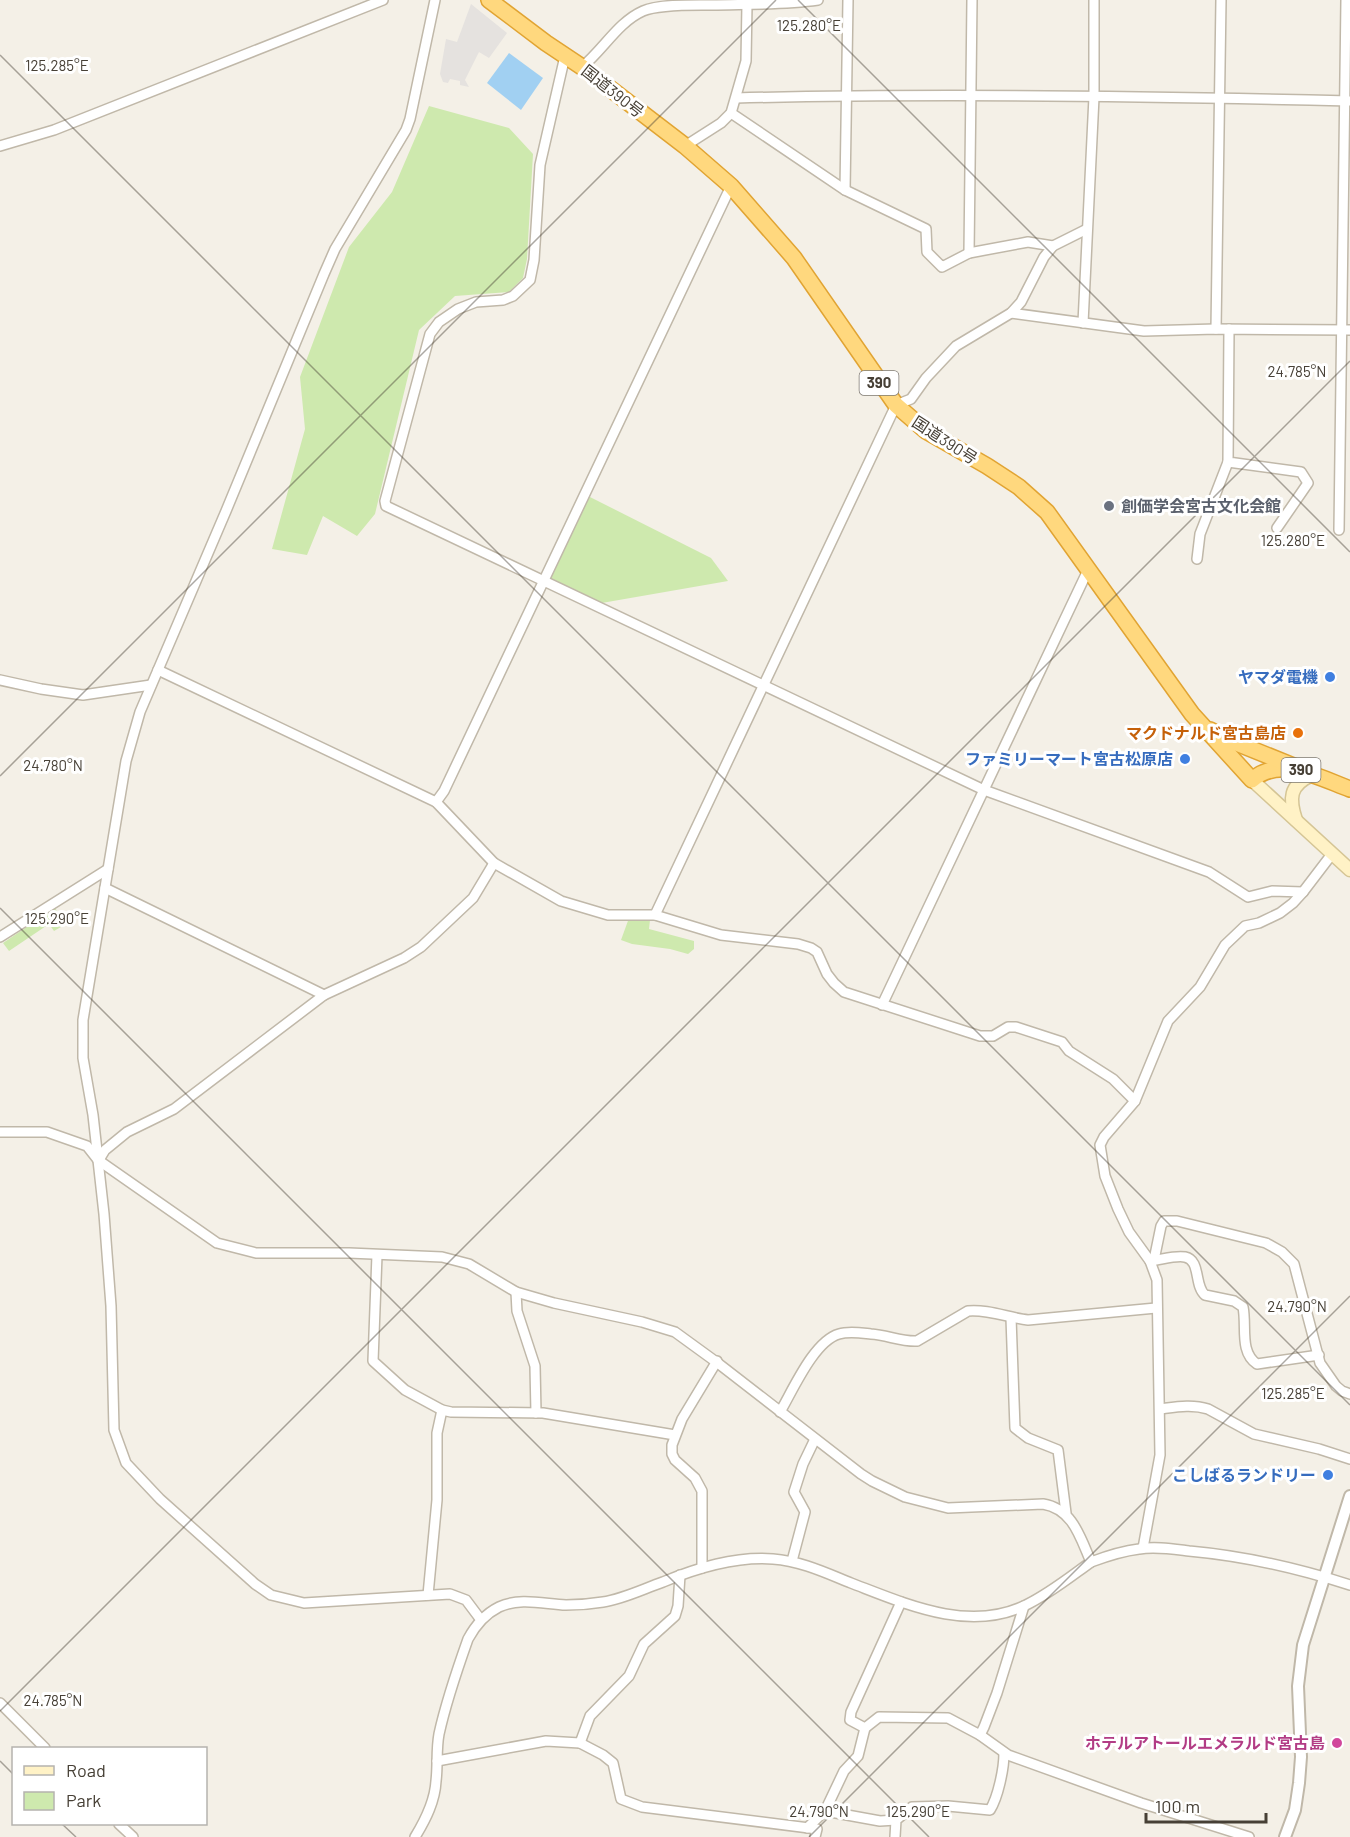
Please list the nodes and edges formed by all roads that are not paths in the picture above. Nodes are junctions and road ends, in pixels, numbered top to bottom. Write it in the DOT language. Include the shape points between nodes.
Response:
graph roads {
  1 [pos="383,0"];
  2 [pos="435,0"];
  3 [pos="489,0"];
  4 [pos="818,0"];
  5 [pos="848,0"];
  6 [pos="972,0"];
  7 [pos="1094,0"];
  8 [pos="1221,0"];
  9 [pos="1346,0"];
  10 [pos="747,4"];
  11 [pos="645,5"];
  12 [pos="565,56"];
  13 [pos="582,67"];
  14 [pos="846,95"];
  15 [pos="970,96"];
  16 [pos="1094,97"];
  17 [pos="736,98"];
  18 [pos="1220,98"];
  19 [pos="1347,101"];
  20 [pos="731,113"];
  21 [pos="0,146"];
  22 [pos="685,146"];
  23 [pos="731,186"];
  24 [pos="845,190"];
  25 [pos="1087,229"];
  26 [pos="1053,246"];
  27 [pos="969,253"];
  28 [pos="1011,313"];
  29 [pos="1083,323"];
  30 [pos="1216,329"];
  31 [pos="1229,329"];
  32 [pos="1346,330"];
  33 [pos="896,405"];
  34 [pos="1228,462"];
  35 [pos="1339,515"];
  36 [pos="1350,515"];
  37 [pos="1277,528"];
  38 [pos="1339,530"];
  39 [pos="1197,559"];
  40 [pos="1089,568"];
  41 [pos="542,581"];
  42 [pos="158,670"];
  43 [pos="0,680"];
  44 [pos="151,685"];
  45 [pos="764,686"];
  46 [pos="1200,724"];
  47 [pos="1307,772"];
  48 [pos="1252,780"];
  49 [pos="1350,789"];
  50 [pos="984,790"];
  51 [pos="436,802"];
  52 [pos="1296,822"];
  53 [pos="1332,854"];
  54 [pos="494,864"];
  55 [pos="108,869"];
  56 [pos="1350,870"];
  57 [pos="105,888"];
  58 [pos="1304,892"];
  59 [pos="655,915"];
  60 [pos="0,937"];
  61 [pos="324,995"];
  62 [pos="882,1005"];
  63 [pos="1135,1101"];
  64 [pos="0,1132"];
  65 [pos="98,1160"];
  66 [pos="377,1255"];
  67 [pos="1152,1261"];
  68 [pos="516,1292"];
  69 [pos="1156,1308"];
  70 [pos="1011,1318"];
  71 [pos="1319,1355"];
  72 [pos="717,1361"];
  73 [pos="1350,1394"];
  74 [pos="1160,1408"];
  75 [pos="442,1410"];
  76 [pos="780,1412"];
  77 [pos="536,1413"];
  78 [pos="675,1435"];
  79 [pos="815,1439"];
  80 [pos="1350,1459"];
  81 [pos="1350,1496"];
  82 [pos="1066,1513"];
  83 [pos="1143,1548"];
  84 [pos="792,1562"];
  85 [pos="1091,1562"];
  86 [pos="702,1568"];
  87 [pos="680,1575"];
  88 [pos="1324,1577"];
  89 [pos="1350,1585"];
  90 [pos="428,1595"];
  91 [pos="901,1602"];
  92 [pos="1024,1606"];
  93 [pos="481,1620"];
  94 [pos="0,1703"];
  95 [pos="865,1728"];
  96 [pos="980,1735"];
  97 [pos="580,1743"];
  98 [pos="43,1747"];
  99 [pos="1004,1753"];
  100 [pos="437,1761"];
  101 [pos="825,1811"];
  102 [pos="896,1820"];
  103 [pos="120,1825"];
  104 [pos="807,1828"];
  105 [pos="133,1837"];
  106 [pos="415,1837"];
  107 [pos="815,1837"];
  108 [pos="895,1837"];
  109 [pos="1249,1837"];
  110 [pos="1286,1837"];
  1 -- 21 [label="street" via="54,130"];
  2 -- 42 [label="street" via="411,119 335,249"];
  3 -- 12 [label="highway, 国道390号 / 390"];
  4 -- 10 [label="street"];
  5 -- 14 [label="street"];
  6 -- 15 [label="street"];
  7 -- 16 [label="street"];
  8 -- 18 [label="street"];
  9 -- 19 [label="street"];
  10 -- 11 [label="street"];
  10 -- 17 [label="street" via="746,61"];
  11 -- 13 [label="street"];
  12 -- 13 [label="highway, 国道390号 / 390"];
  12 -- 41 [label="street" via="540,165 530,280 513,296 458,309 430,334 385,501 386,506"];
  13 -- 22 [label="highway, 国道390号 / 390"];
  14 -- 15 [label="street"];
  14 -- 17 [label="street"];
  14 -- 24 [label="street"];
  15 -- 16 [label="street"];
  15 -- 27 [label="street"];
  16 -- 18 [label="street"];
  16 -- 25 [label="street"];
  17 -- 20 [label="street"];
  18 -- 19 [label="street"];
  18 -- 30 [label="street"];
  19 -- 32 [label="street"];
  20 -- 22 [label="street"];
  20 -- 24 [label="street"];
  22 -- 23 [label="highway, 国道390号 / 390"];
  23 -- 33 [label="highway, 国道390号 / 390" via="794,258"];
  23 -- 41 [label="street"];
  24 -- 27 [label="street" via="926,229 927,252 942,267"];
  25 -- 26 [label="street"];
  25 -- 29 [label="street"];
  26 -- 27 [label="street" via="1029,242"];
  26 -- 28 [label="street"];
  28 -- 29 [label="street"];
  28 -- 33 [label="street" via="956,346 911,399"];
  29 -- 30 [label="street" via="1144,331"];
  30 -- 31 [label="street"];
  31 -- 32 [label="street"];
  31 -- 34 [label="street"];
  32 -- 35 [label="street"];
  33 -- 40 [label="highway, 国道390号 / 390" via="926,431 1032,497"];
  33 -- 45 [label="street"];
  34 -- 37 [label="street" via="1301,472 1308,483"];
  34 -- 39 [label="street" via="1200,534"];
  35 -- 36 [label="street"];
  35 -- 38 [label="street"];
  40 -- 46 [label="highway, 国道390号 / 390"];
  40 -- 50 [label="street"];
  41 -- 45 [label="street"];
  41 -- 51 [label="street"];
  42 -- 44 [label="street"];
  42 -- 51 [label="street"];
  43 -- 44 [label="street" via="83,695"];
  44 -- 55 [label="street" via="131,737"];
  45 -- 50 [label="street"];
  45 -- 59 [label="street"];
  46 -- 47 [label="highway"];
  46 -- 48 [label="highway, 国道390号 / 390"];
  47 -- 48 [label="highway, 390" via="1273,770"];
  47 -- 49 [label="highway, 390"];
  47 -- 52 [label="main road" via="1293,791"];
  48 -- 52 [label="main road"];
  50 -- 58 [label="street" via="1200,868 1248,897 1272,891"];
  50 -- 62 [label="street"];
  51 -- 54 [label="street"];
  52 -- 53 [label="main road"];
  53 -- 56 [label="main road"];
  53 -- 58 [label="street"];
  54 -- 59 [label="street" via="561,901 582,908 608,915"];
  54 -- 61 [label="street" via="473,898 421,947"];
  55 -- 57 [label="street"];
  55 -- 60 [label="street"];
  57 -- 61 [label="street"];
  57 -- 65 [label="street" via="82,1041"];
  58 -- 63 [label="street" via="1280,913 1245,926 1225,945 1200,987 1163,1028"];
  59 -- 62 [label="street" via="721,935 812,948 827,974 844,992"];
  61 -- 65 [label="street" via="174,1108 127,1132"];
  62 -- 63 [label="street" via="980,1036 993,1036 1016,1027 1062,1042 1069,1052 1113,1080"];
  63 -- 67 [label="street" via="1104,1137 1101,1156 1105,1176 1129,1233"];
  64 -- 65 [label="street" via="47,1132 87,1146"];
  65 -- 66 [label="street" via="217,1242 256,1253"];
  65 -- 90 [label="street" via="111,1306 114,1430 126,1463 160,1499 271,1595 304,1603"];
  66 -- 68 [label="street" via="442,1257 469,1264"];
  66 -- 75 [label="street" via="373,1361 405,1390"];
  67 -- 69 [label="street" via="1157,1280"];
  67 -- 71 [label="street" via="1190,1258 1201,1292 1243,1307 1246,1348 1257,1364"];
  67 -- 71 [label="street" via="1164,1221 1266,1243 1282,1252 1294,1264"];
  68 -- 72 [label="street" via="660,1326 684,1337"];
  68 -- 77 [label="street" via="517,1311 535,1366"];
  69 -- 70 [label="street" via="1055,1319"];
  69 -- 74 [label="street"];
  70 -- 76 [label="street" via="968,1311 917,1341 856,1332 839,1334 815,1353"];
  70 -- 82 [label="street" via="1015,1428 1058,1450"];
  71 -- 73 [label="street" via="1336,1386"];
  72 -- 76 [label="street"];
  72 -- 78 [label="street"];
  74 -- 80 [label="street" via="1201,1407 1254,1434"];
  74 -- 83 [label="street" via="1160,1455"];
  75 -- 77 [label="street"];
  75 -- 90 [label="street" via="437,1433 437,1500"];
  76 -- 79 [label="street"];
  77 -- 78 [label="street"];
  78 -- 86 [label="street" via="672,1454 702,1491"];
  79 -- 82 [label="street" via="872,1481 924,1503 948,1508 1043,1504"];
  79 -- 84 [label="street" via="794,1492 805,1512"];
  81 -- 88 [label="street"];
  82 -- 85 [label="street"];
  83 -- 85 [label="street"];
  83 -- 88 [label="street" via="1253,1559"];
  84 -- 86 [label="street" via="755,1559"];
  84 -- 91 [label="street"];
  85 -- 92 [label="street"];
  86 -- 87 [label="street"];
  87 -- 93 [label="street" via="609,1601 566,1605 521,1602 500,1606"];
  87 -- 97 [label="street" via="675,1616 644,1644 629,1676 590,1716"];
  88 -- 89 [label="street"];
  88 -- 110 [label="street" via="1303,1645 1298,1686 1299,1783"];
  90 -- 93 [label="street" via="458,1596 466,1600"];
  91 -- 92 [label="street" via="930,1612 974,1616 1001,1614"];
  91 -- 95 [label="street" via="851,1712 850,1720"];
  92 -- 96 [label="street"];
  93 -- 100 [label="street" via="468,1640 459,1666 442,1723"];
  94 -- 98 [label="street"];
  95 -- 96 [label="street" via="879,1717 948,1718"];
  95 -- 101 [label="street" via="858,1756 844,1771"];
  96 -- 99 [label="street"];
  97 -- 100 [label="street" via="546,1741"];
  97 -- 104 [label="street" via="613,1763 619,1794 626,1802"];
  99 -- 102 [label="street" via="1004,1766 990,1810 912,1807"];
  99 -- 109 [label="street"];
  100 -- 106 [label="street" via="434,1795 427,1818"];
  101 -- 102 [label="street" via="880,1821"];
  101 -- 104 [label="street"];
  102 -- 108 [label="street"];
  103 -- 105 [label="street"];
  104 -- 107 [label="street" via="817,1829"];
}
